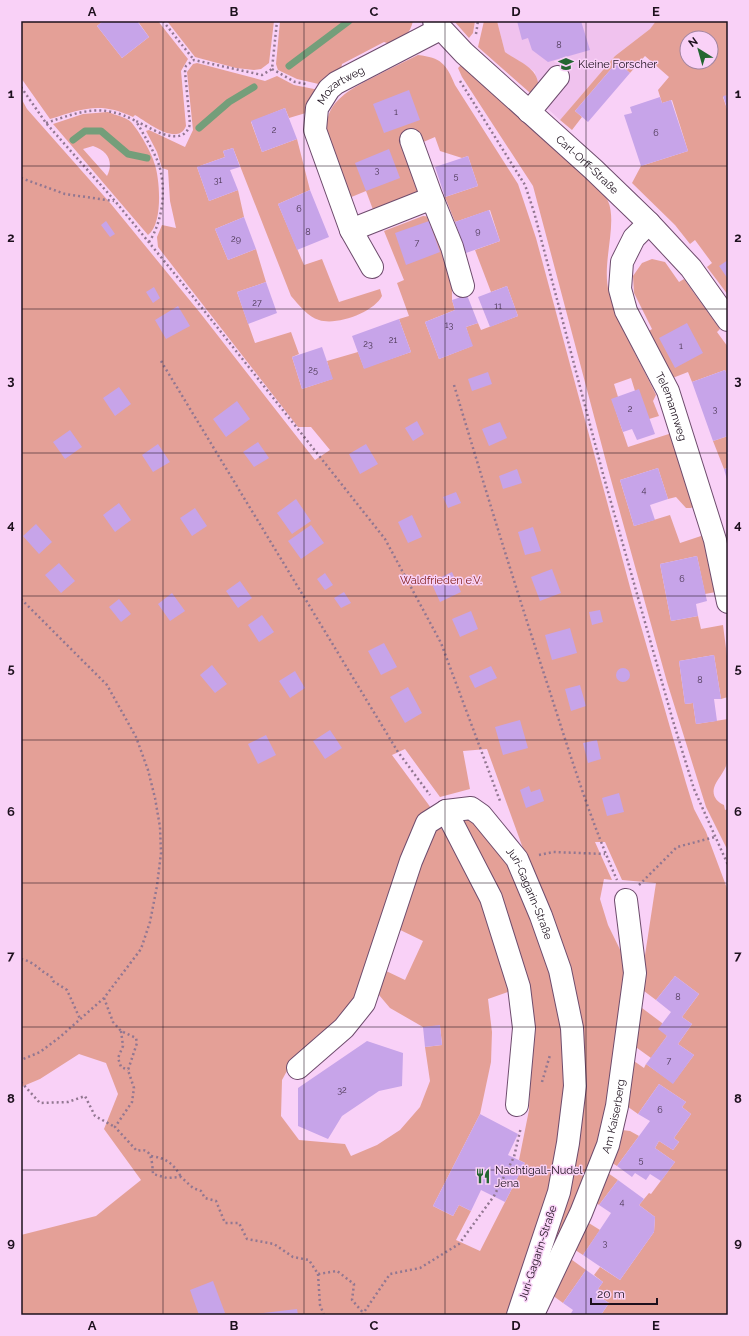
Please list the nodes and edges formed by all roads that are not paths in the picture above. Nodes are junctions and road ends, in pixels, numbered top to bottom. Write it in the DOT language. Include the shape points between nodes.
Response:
graph roads {
  1 [pos="437,25"];
  2 [pos="558,77"];
  3 [pos="529,112"];
  4 [pos="411,140"];
  5 [pos="432,198"];
  6 [pos="649,223"];
  7 [pos="351,230"];
  8 [pos="372,267"];
  9 [pos="463,286"];
  10 [pos="728,320"];
  11 [pos="728,602"];
  12 [pos="446,811"];
  13 [pos="626,900"];
  14 [pos="298,1068"];
  15 [pos="517,1105"];
  16 [pos="518,1315"];
  17 [pos="529,1315"];
  1 -- 3 [label="street, Carl-Orff-Straße"];
  1 -- 7 [label="street, Mozartweg" via="336,83 317,108 315,130"];
  2 -- 3 [label="street"];
  3 -- 6 [label="street, Carl-Orff-Straße"];
  4 -- 5 [label="street"];
  5 -- 7 [label="street"];
  5 -- 9 [label="street" via="452,247"];
  6 -- 10 [label="street, Carl-Orff-Straße" via="691,268"];
  6 -- 11 [label="street, Telemannweg" via="634,238 622,262 620,289 626,311 668,391 715,540"];
  7 -- 8 [label="street, Mozartweg"];
  12 -- 14 [label="street, Juri-Gagarin-Straße" via="428,823 414,855 364,1003 344,1028"];
  12 -- 15 [label="street" via="491,898 518,987 524,1028"];
  12 -- 16 [label="street, Juri-Gagarin-Straße" via="472,808 481,815 517,859 542,916 560,970 572,1028 575,1086 559,1192"];
  13 -- 17 [label="street, Am Kaiserberg" via="635,973 617,1106 608,1145 581,1213 534,1312"];
}
